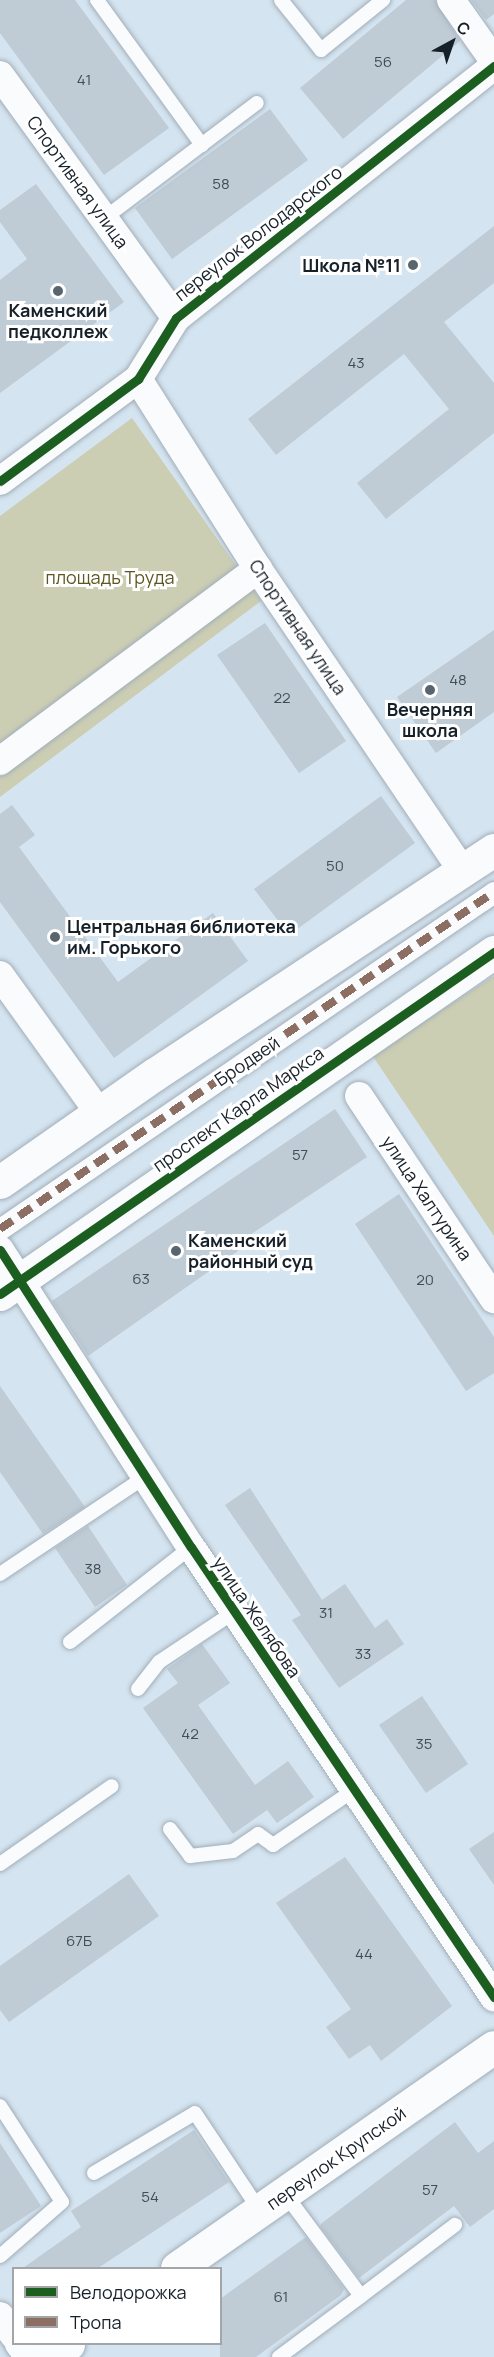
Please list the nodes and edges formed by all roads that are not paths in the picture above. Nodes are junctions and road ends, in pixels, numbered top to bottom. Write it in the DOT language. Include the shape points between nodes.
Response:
graph roads {
  1 [pos="97,0"];
  2 [pos="281,0"];
  3 [pos="383,0"];
  4 [pos="451,0"];
  5 [pos="494,61"];
  6 [pos="494,66"];
  7 [pos="0,75"];
  8 [pos="257,103"];
  9 [pos="202,145"];
  10 [pos="106,217"];
  11 [pos="176,318"];
  12 [pos="138,379"];
  13 [pos="0,481"];
  14 [pos="258,569"];
  15 [pos="0,761"];
  16 [pos="494,850"];
  17 [pos="463,872"];
  18 [pos="494,892"];
  19 [pos="494,952"];
  20 [pos="0,975"];
  21 [pos="359,1096"];
  22 [pos="100,1114"];
  23 [pos="0,1182"];
  24 [pos="0,1229"];
  25 [pos="0,1250"];
  26 [pos="10,1287"];
  27 [pos="494,1299"];
  28 [pos="145,1477"];
  29 [pos="191,1547"];
  30 [pos="0,1574"];
  31 [pos="234,1612"];
  32 [pos="70,1642"];
  33 [pos="138,1689"];
  34 [pos="112,1786"];
  35 [pos="354,1790"];
  36 [pos="170,1829"];
  37 [pos="0,1864"];
  38 [pos="494,1997"];
  39 [pos="494,2047"];
  40 [pos="0,2106"];
  41 [pos="94,2173"];
  42 [pos="273,2203"];
  43 [pos="455,2225"];
  44 [pos="0,2256"];
  45 [pos="178,2267"];
  46 [pos="361,2296"];
  47 [pos="0,2316"];
  48 [pos="12,2332"];
  49 [pos="65,2345"];
  50 [pos="48,2357"];
  51 [pos="279,2357"];
  1 -- 9 [label="lane"];
  2 -- 3 [label="lane" via="321,50"];
  4 -- 5 [label="street"];
  6 -- 11 [label="street, переулок Володарского"];
  7 -- 10 [label="street, Спортивная улица"];
  8 -- 9 [label="lane"];
  9 -- 10 [label="lane"];
  10 -- 11 [label="street, Спортивная улица"];
  11 -- 12 [label="street, переулок Володарского"];
  12 -- 13 [label="street, переулок Володарского"];
  12 -- 14 [label="street, Спортивная улица"];
  14 -- 15 [label="street"];
  14 -- 17 [label="street, Спортивная улица"];
  16 -- 17 [label="street"];
  17 -- 22 [label="street"];
  18 -- 24 [label="street, Бродвей"];
  19 -- 26 [label="street, проспект Карла Маркса"];
  20 -- 22 [label="street"];
  21 -- 27 [label="street, улица Халтурина"];
  22 -- 23 [label="street"];
  25 -- 26 [label="street, улица Желябова"];
  26 -- 28 [label="street, улица Желябова"];
  28 -- 29 [label="street, улица Желябова"];
  28 -- 30 [label="lane"];
  29 -- 31 [label="street, улица Желябова"];
  29 -- 32 [label="lane"];
  31 -- 33 [label="lane" via="159,1662"];
  31 -- 35 [label="street, улица Желябова"];
  34 -- 37 [label="lane"];
  35 -- 36 [label="lane" via="273,1845 258,1834 233,1851 190,1856"];
  35 -- 38 [label="street, улица Желябова"];
  39 -- 42 [label="street, переулок Крупской"];
  40 -- 44 [label="lane" via="62,2202"];
  41 -- 42 [label="lane" via="195,2113"];
  42 -- 45 [label="street, переулок Крупской"];
  42 -- 46 [label="lane"];
  43 -- 46 [label="lane"];
  46 -- 51 [label="lane"];
  47 -- 48 [label="street"];
  49 -- 50 [label="street"];
}
